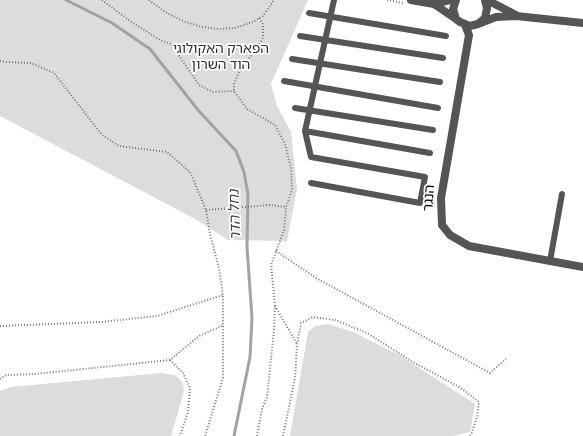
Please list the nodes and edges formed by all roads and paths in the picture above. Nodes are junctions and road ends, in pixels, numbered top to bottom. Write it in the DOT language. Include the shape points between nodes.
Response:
graph roads {
  1 [pos="102,0"];
  2 [pos="149,0"];
  3 [pos="274,0"];
  4 [pos="334,0"];
  5 [pos="411,0"];
  6 [pos="450,0"];
  7 [pos="456,0"];
  8 [pos="486,0"];
  9 [pos="434,4"];
  10 [pos="309,13"];
  11 [pos="330,16"];
  12 [pos="516,16"];
  13 [pos="259,18"];
  14 [pos="456,19"];
  15 [pos="478,24"];
  16 [pos="583,24"];
  17 [pos="465,25"];
  18 [pos="300,36"];
  19 [pos="446,36"];
  20 [pos="325,40"];
  21 [pos="443,58"];
  22 [pos="292,59"];
  23 [pos="0,61"];
  24 [pos="319,63"];
  25 [pos="284,81"];
  26 [pos="440,82"];
  27 [pos="314,86"];
  28 [pos="234,91"];
  29 [pos="295,108"];
  30 [pos="438,108"];
  31 [pos="309,111"];
  32 [pos="433,130"];
  33 [pos="305,132"];
  34 [pos="430,153"];
  35 [pos="311,184"];
  36 [pos="562,194"];
  37 [pos="286,207"];
  38 [pos="206,210"];
  39 [pos="275,250"];
  40 [pos="550,261"];
  41 [pos="583,267"];
  42 [pos="223,294"];
  43 [pos="275,305"];
  44 [pos="224,325"];
  45 [pos="0,326"];
  46 [pos="297,345"];
  47 [pos="506,359"];
  48 [pos="170,360"];
  49 [pos="0,379"];
  50 [pos="180,436"];
  51 [pos="205,436"];
  52 [pos="257,436"];
  53 [pos="283,436"];
  54 [pos="469,436"];
  1 -- 28 [label="path" via="130,21 171,44 200,85 213,92"];
  2 -- 13 [label="path" via="164,12 202,27 235,28"];
  3 -- 13 [label="path"];
  4 -- 11 [label="lane"];
  5 -- 9 [label="street"];
  6 -- 9 [label="street"];
  7 -- 14 [label="street" via="453,9"];
  8 -- 12 [label="street"];
  8 -- 15 [label="street" via="486,14"];
  9 -- 14 [label="street"];
  10 -- 11 [label="lane"];
  11 -- 19 [label="lane"];
  11 -- 20 [label="lane"];
  12 -- 15 [label="street" via="496,17"];
  12 -- 16 [label="street"];
  13 -- 28 [label="path" via="263,37 241,68 234,84"];
  14 -- 17 [label="street"];
  15 -- 17 [label="street"];
  17 -- 40 [label="street, הנגר" via="469,35 441,198 442,224 450,235 469,246"];
  18 -- 20 [label="lane"];
  20 -- 21 [label="lane"];
  20 -- 24 [label="lane"];
  22 -- 24 [label="lane"];
  23 -- 38 [label="path" via="31,63 54,73 102,135 119,146 167,152 190,172"];
  24 -- 26 [label="lane"];
  24 -- 27 [label="lane"];
  25 -- 27 [label="lane"];
  27 -- 30 [label="lane"];
  27 -- 31 [label="lane"];
  28 -- 37 [label="path" via="247,108 275,125 285,144 291,168 292,190"];
  29 -- 31 [label="lane"];
  31 -- 32 [label="lane"];
  31 -- 33 [label="lane"];
  33 -- 34 [label="lane"];
  33 -- 35 [label="lane" via="311,157 425,177 420,203"];
  36 -- 40 [label="lane"];
  37 -- 38 [label="path"];
  37 -- 39 [label="path" via="284,230"];
  38 -- 42 [label="path"];
  39 -- 43 [label="path" via="271,265"];
  39 -- 47 [label="path" via="316,278 490,373"];
  40 -- 41 [label="street, הנגר"];
  42 -- 44 [label="path"];
  42 -- 45 [label="path" via="157,316 101,322"];
  43 -- 46 [label="path"];
  43 -- 52 [label="path" via="267,397"];
  44 -- 48 [label="path" via="200,336"];
  44 -- 51 [label="path" via="223,378"];
  46 -- 53 [label="path" via="295,378"];
  46 -- 54 [label="path" via="301,323 313,317 336,320 367,332 411,361 461,388 479,402 477,417"];
  48 -- 49 [label="path" via="6,375"];
  48 -- 50 [label="path" via="183,373 190,388 188,412"];
}
